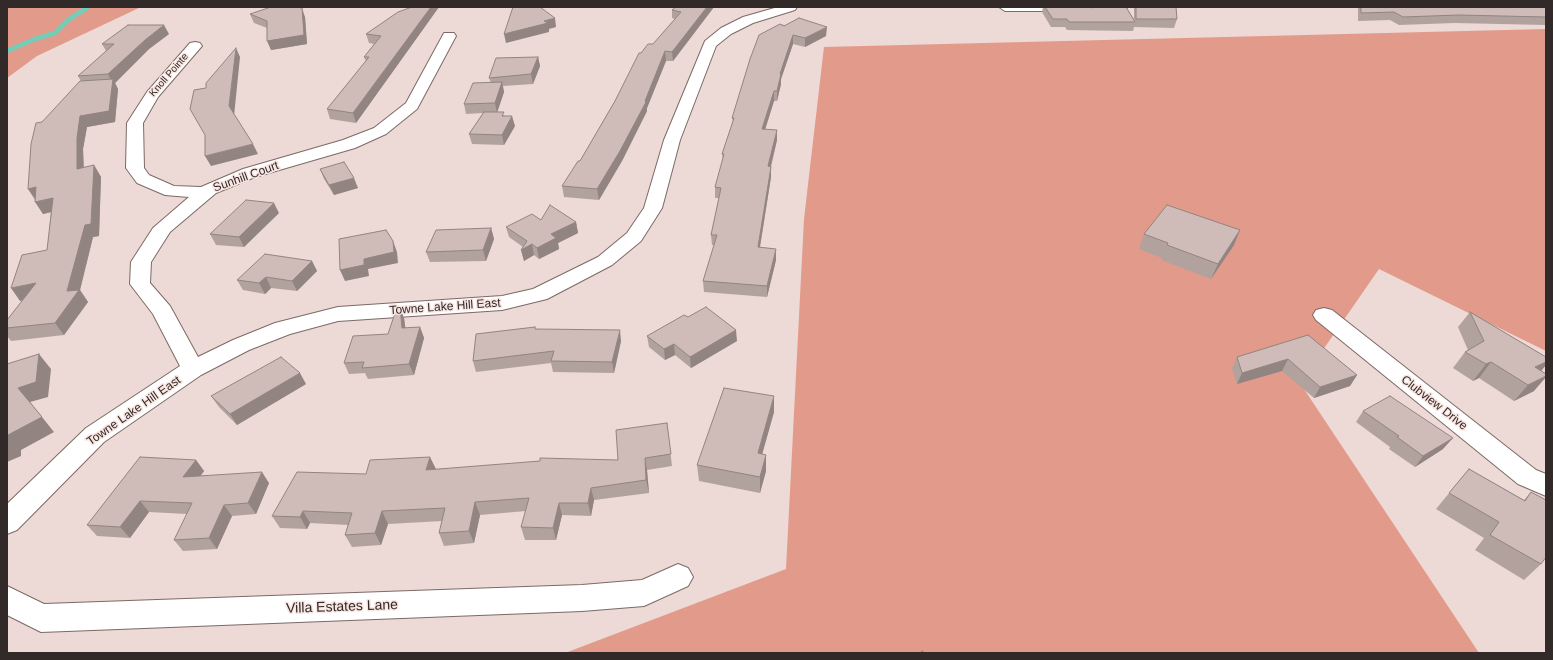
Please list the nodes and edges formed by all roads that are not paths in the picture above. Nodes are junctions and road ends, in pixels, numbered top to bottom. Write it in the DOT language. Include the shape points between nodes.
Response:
graph roads {
  1 [pos="791,7"];
  2 [pos="1005,7"];
  3 [pos="1122,7"];
  4 [pos="449,36"];
  5 [pos="195,46"];
  6 [pos="205,193"];
  7 [pos="1324,316"];
  8 [pos="193,369"];
  9 [pos="1546,485"];
  10 [pos="7,522"];
  11 [pos="678,577"];
  12 [pos="7,600"];
  1 -- 8 [label="street, Towne Lake Hill East" via="748,20 726,31 710,44 672,140 653,208 634,237 605,260 540,294 502,303 338,314 283,328 240,345"];
  2 -- 3 [label="street"];
  4 -- 6 [label="street, Sunhill Court" via="412,106 380,131 350,144 249,174"];
  5 -- 6 [label="street, Knoll Pointe" via="152,95 135,124 135,168 143,179 171,191"];
  6 -- 8 [label="street, Sunhill Court" via="163,228 140,262 140,284 162,311"];
  7 -- 9 [label="street, Clubview Drive" via="1527,477"];
  8 -- 10 [label="street, Towne Lake Hill East" via="95,435"];
  11 -- 12 [label="street, Villa Estates Lane" via="644,593 582,598 41,618"];
}
